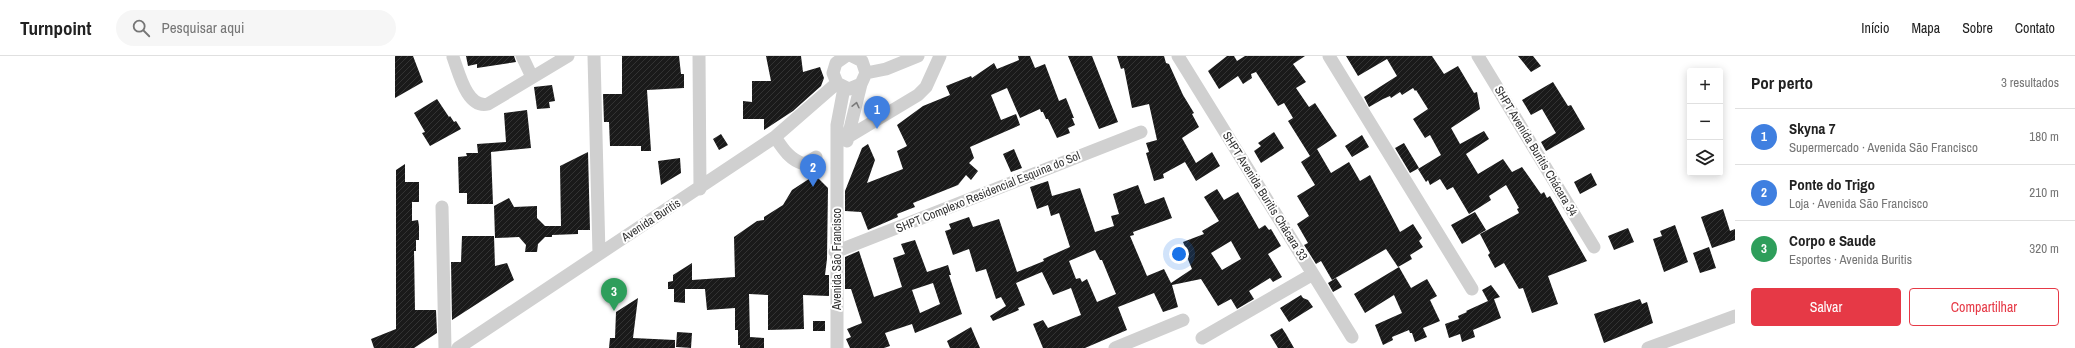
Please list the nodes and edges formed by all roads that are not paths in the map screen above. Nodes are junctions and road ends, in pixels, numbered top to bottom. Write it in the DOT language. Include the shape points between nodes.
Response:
graph roads {
  1 [pos="522,56"];
  2 [pos="568,56"];
  3 [pos="594,56"];
  4 [pos="699,56"];
  5 [pos="852,56"];
  6 [pos="918,56"];
  7 [pos="940,56"];
  8 [pos="1178,56"];
  9 [pos="1329,56"];
  10 [pos="1478,56"];
  11 [pos="453,57"];
  12 [pos="839,58"];
  13 [pos="532,77"];
  14 [pos="863,79"];
  15 [pos="841,85"];
  16 [pos="1141,132"];
  17 [pos="775,137"];
  18 [pos="848,137"];
  19 [pos="816,157"];
  20 [pos="838,169"];
  21 [pos="700,189"];
  22 [pos="442,207"];
  23 [pos="1594,247"];
  24 [pos="836,252"];
  25 [pos="599,254"];
  26 [pos="1313,274"];
  27 [pos="1472,289"];
  28 [pos="1735,316"];
  29 [pos="1183,320"];
  30 [pos="1352,337"];
  31 [pos="1202,338"];
  32 [pos="445,348"];
  33 [pos="458,348"];
  34 [pos="836,348"];
  35 [pos="1115,348"];
  36 [pos="1648,348"];
  1 -- 13 [label="street"];
  2 -- 13 [label="street"];
  3 -- 25 [label="street"];
  4 -- 21 [label="street"];
  5 -- 14 [label="street" via="862,61"];
  6 -- 14 [label="street"];
  7 -- 18 [label="street" via="926,86 918,95"];
  8 -- 26 [label="street, SHPT Avenida Buritis Chácara 33"];
  9 -- 27 [label="street"];
  10 -- 23 [label="street, SHPT Avenida Buritis Chácara 34"];
  11 -- 13 [label="street" via="470,97 474,103 482,106"];
  12 -- 15 [label="street, Avenida São Francisco" via="833,73"];
  14 -- 15 [label="street" via="853,88"];
  18 -- 14 [label="street, Avenida São Francisco, one-way"];
  15 -- 17 [label="street, Avenida Buritis"];
  15 -- 20 [label="street, Avenida São Francisco" via="837,125"];
  16 -- 24 [label="street, SHPT Complexo Residencial Esquina do Sol"];
  17 -- 19 [label="street" via="797,162 804,164"];
  17 -- 21 [label="street, Avenida Buritis"];
  18 -- 20 [label="street, Avenida São Francisco"];
  20 -- 24 [label="street, Avenida São Francisco"];
  21 -- 25 [label="street, Avenida Buritis"];
  22 -- 32 [label="street"];
  24 -- 34 [label="street, Avenida São Francisco"];
  25 -- 33 [label="street, Avenida Buritis"];
  26 -- 30 [label="street, SHPT Avenida Buritis Chácara 33"];
  26 -- 31 [label="street"];
  28 -- 36 [label="street"];
  29 -- 35 [label="street"];
}
